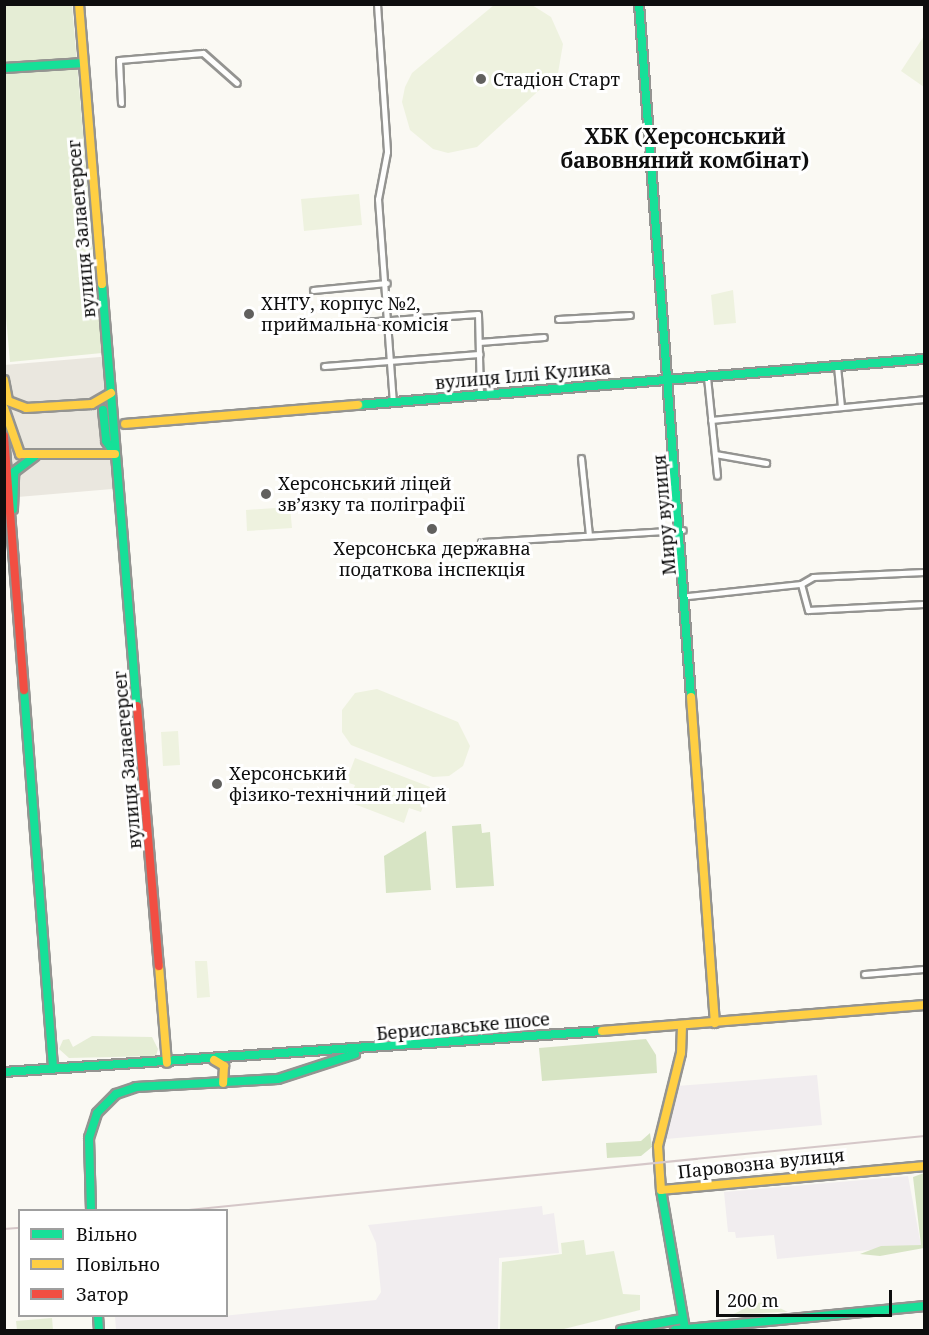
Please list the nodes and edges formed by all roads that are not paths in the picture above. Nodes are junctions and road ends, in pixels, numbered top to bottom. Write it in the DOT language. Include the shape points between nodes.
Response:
graph roads {
  1 [pos="79,4"];
  2 [pos="377,4"];
  3 [pos="639,4"];
  4 [pos="84,63"];
  5 [pos="4,68"];
  6 [pos="237,83"];
  7 [pos="121,103"];
  8 [pos="387,283"];
  9 [pos="314,290"];
  10 [pos="630,315"];
  11 [pos="558,319"];
  12 [pos="390,320"];
  13 [pos="319,325"];
  14 [pos="544,337"];
  15 [pos="479,342"];
  16 [pos="480,354"];
  17 [pos="924,359"];
  18 [pos="392,362"];
  19 [pos="324,366"];
  20 [pos="837,366"];
  21 [pos="707,377"];
  22 [pos="4,380"];
  23 [pos="668,381"];
  24 [pos="111,393"];
  25 [pos="480,395"];
  26 [pos="924,399"];
  27 [pos="393,402"];
  28 [pos="92,404"];
  29 [pos="841,407"];
  30 [pos="4,408"];
  31 [pos="26,408"];
  32 [pos="103,410"];
  33 [pos="112,415"];
  34 [pos="11,417"];
  35 [pos="711,420"];
  36 [pos="125,424"];
  37 [pos="4,427"];
  38 [pos="114,433"];
  39 [pos="4,436"];
  40 [pos="106,441"];
  41 [pos="97,451"];
  42 [pos="115,454"];
  43 [pos="715,454"];
  44 [pos="36,455"];
  45 [pos="581,458"];
  46 [pos="766,464"];
  47 [pos="717,476"];
  48 [pos="12,516"];
  49 [pos="683,530"];
  50 [pos="589,535"];
  51 [pos="481,542"];
  52 [pos="924,572"];
  53 [pos="801,584"];
  54 [pos="688,596"];
  55 [pos="924,604"];
  56 [pos="924,969"];
  57 [pos="864,974"];
  58 [pos="924,1005"];
  59 [pos="715,1023"];
  60 [pos="682,1026"];
  61 [pos="365,1051"];
  62 [pos="214,1060"];
  63 [pos="167,1063"];
  64 [pos="53,1068"];
  65 [pos="4,1072"];
  66 [pos="223,1083"];
  67 [pos="924,1166"];
  68 [pos="661,1190"];
  69 [pos="91,1209"];
  70 [pos="924,1306"];
  71 [pos="901,1310"];
  72 [pos="924,1313"];
  73 [pos="682,1319"];
  74 [pos="685,1329"];
  75 [pos="621,1330"];
  76 [pos="675,1330"];
  1 -- 4 [label="street, вулиця Залаегерсег"];
  2 -- 8 [label="street" via="387,152 378,199"];
  3 -- 23 [label="street, Миру вулиця"];
  4 -- 5 [label="street"];
  4 -- 24 [label="street, вулиця Залаегерсег"];
  6 -- 7 [label="street" via="203,53 119,60"];
  8 -- 9 [label="street"];
  8 -- 12 [label="street"];
  10 -- 11 [label="street"];
  12 -- 13 [label="street"];
  12 -- 15 [label="street" via="478,314"];
  12 -- 18 [label="street"];
  14 -- 15 [label="street"];
  15 -- 16 [label="street"];
  16 -- 18 [label="street"];
  16 -- 25 [label="street"];
  17 -- 20 [label="street, вулиця Іллі Кулика"];
  18 -- 19 [label="street"];
  18 -- 27 [label="street"];
  20 -- 21 [label="street, вулиця Іллі Кулика"];
  20 -- 29 [label="street"];
  21 -- 23 [label="street, вулиця Іллі Кулика"];
  21 -- 35 [label="street"];
  22 -- 31 [label="street" via="8,401"];
  23 -- 25 [label="street, вулиця Іллі Кулика"];
  23 -- 49 [label="street, Миру вулиця"];
  24 -- 28 [label="street"];
  24 -- 33 [label="street, вулиця Залаегерсег"];
  25 -- 27 [label="street, вулиця Іллі Кулика"];
  26 -- 29 [label="street"];
  27 -- 36 [label="street, вулиця Іллі Кулика"];
  28 -- 31 [label="street"];
  28 -- 32 [label="street"];
  29 -- 35 [label="street"];
  30 -- 34 [label="street"];
  31 -- 34 [label="street"];
  32 -- 33 [label="street"];
  32 -- 40 [label="street"];
  33 -- 36 [label="street"];
  33 -- 38 [label="street, вулиця Залаегерсег"];
  34 -- 37 [label="street"];
  34 -- 44 [label="street" via="14,448"];
  35 -- 43 [label="street"];
  36 -- 38 [label="street"];
  38 -- 40 [label="street"];
  38 -- 42 [label="street, вулиця Залаегерсег"];
  39 -- 48 [label="street"];
  40 -- 41 [label="street"];
  40 -- 42 [label="street"];
  41 -- 42 [label="street"];
  41 -- 44 [label="street"];
  42 -- 63 [label="street, вулиця Залаегерсег"];
  43 -- 46 [label="street"];
  43 -- 47 [label="street"];
  44 -- 48 [label="street" via="14,472"];
  45 -- 50 [label="street"];
  48 -- 64 [label="street"];
  49 -- 50 [label="street"];
  49 -- 54 [label="street, Миру вулиця"];
  50 -- 51 [label="street"];
  52 -- 53 [label="street" via="813,576"];
  53 -- 54 [label="street"];
  53 -- 55 [label="street" via="808,610"];
  54 -- 59 [label="street, Миру вулиця" via="695,798"];
  56 -- 57 [label="street"];
  58 -- 59 [label="street, Бериславське шосе"];
  59 -- 60 [label="street, Бериславське шосе"];
  60 -- 61 [label="street, Бериславське шосе"];
  60 -- 68 [label="street, Паровозна вулиця" via="681,1053 658,1146"];
  61 -- 62 [label="street, Бериславське шосе"];
  61 -- 66 [label="street" via="278,1079"];
  62 -- 63 [label="street, Бериславське шосе"];
  62 -- 66 [label="street" via="224,1066"];
  63 -- 64 [label="street, Бериславське шосе"];
  64 -- 65 [label="street, Бериславське шосе"];
  66 -- 69 [label="street" via="126,1089 102,1105 89,1138"];
  67 -- 68 [label="street, Паровозна вулиця"];
  68 -- 73 [label="street"];
  70 -- 71 [label="street"];
  71 -- 72 [label="street"];
  71 -- 74 [label="street"];
  73 -- 74 [label="street"];
  73 -- 75 [label="street"];
  74 -- 76 [label="street"];
}
